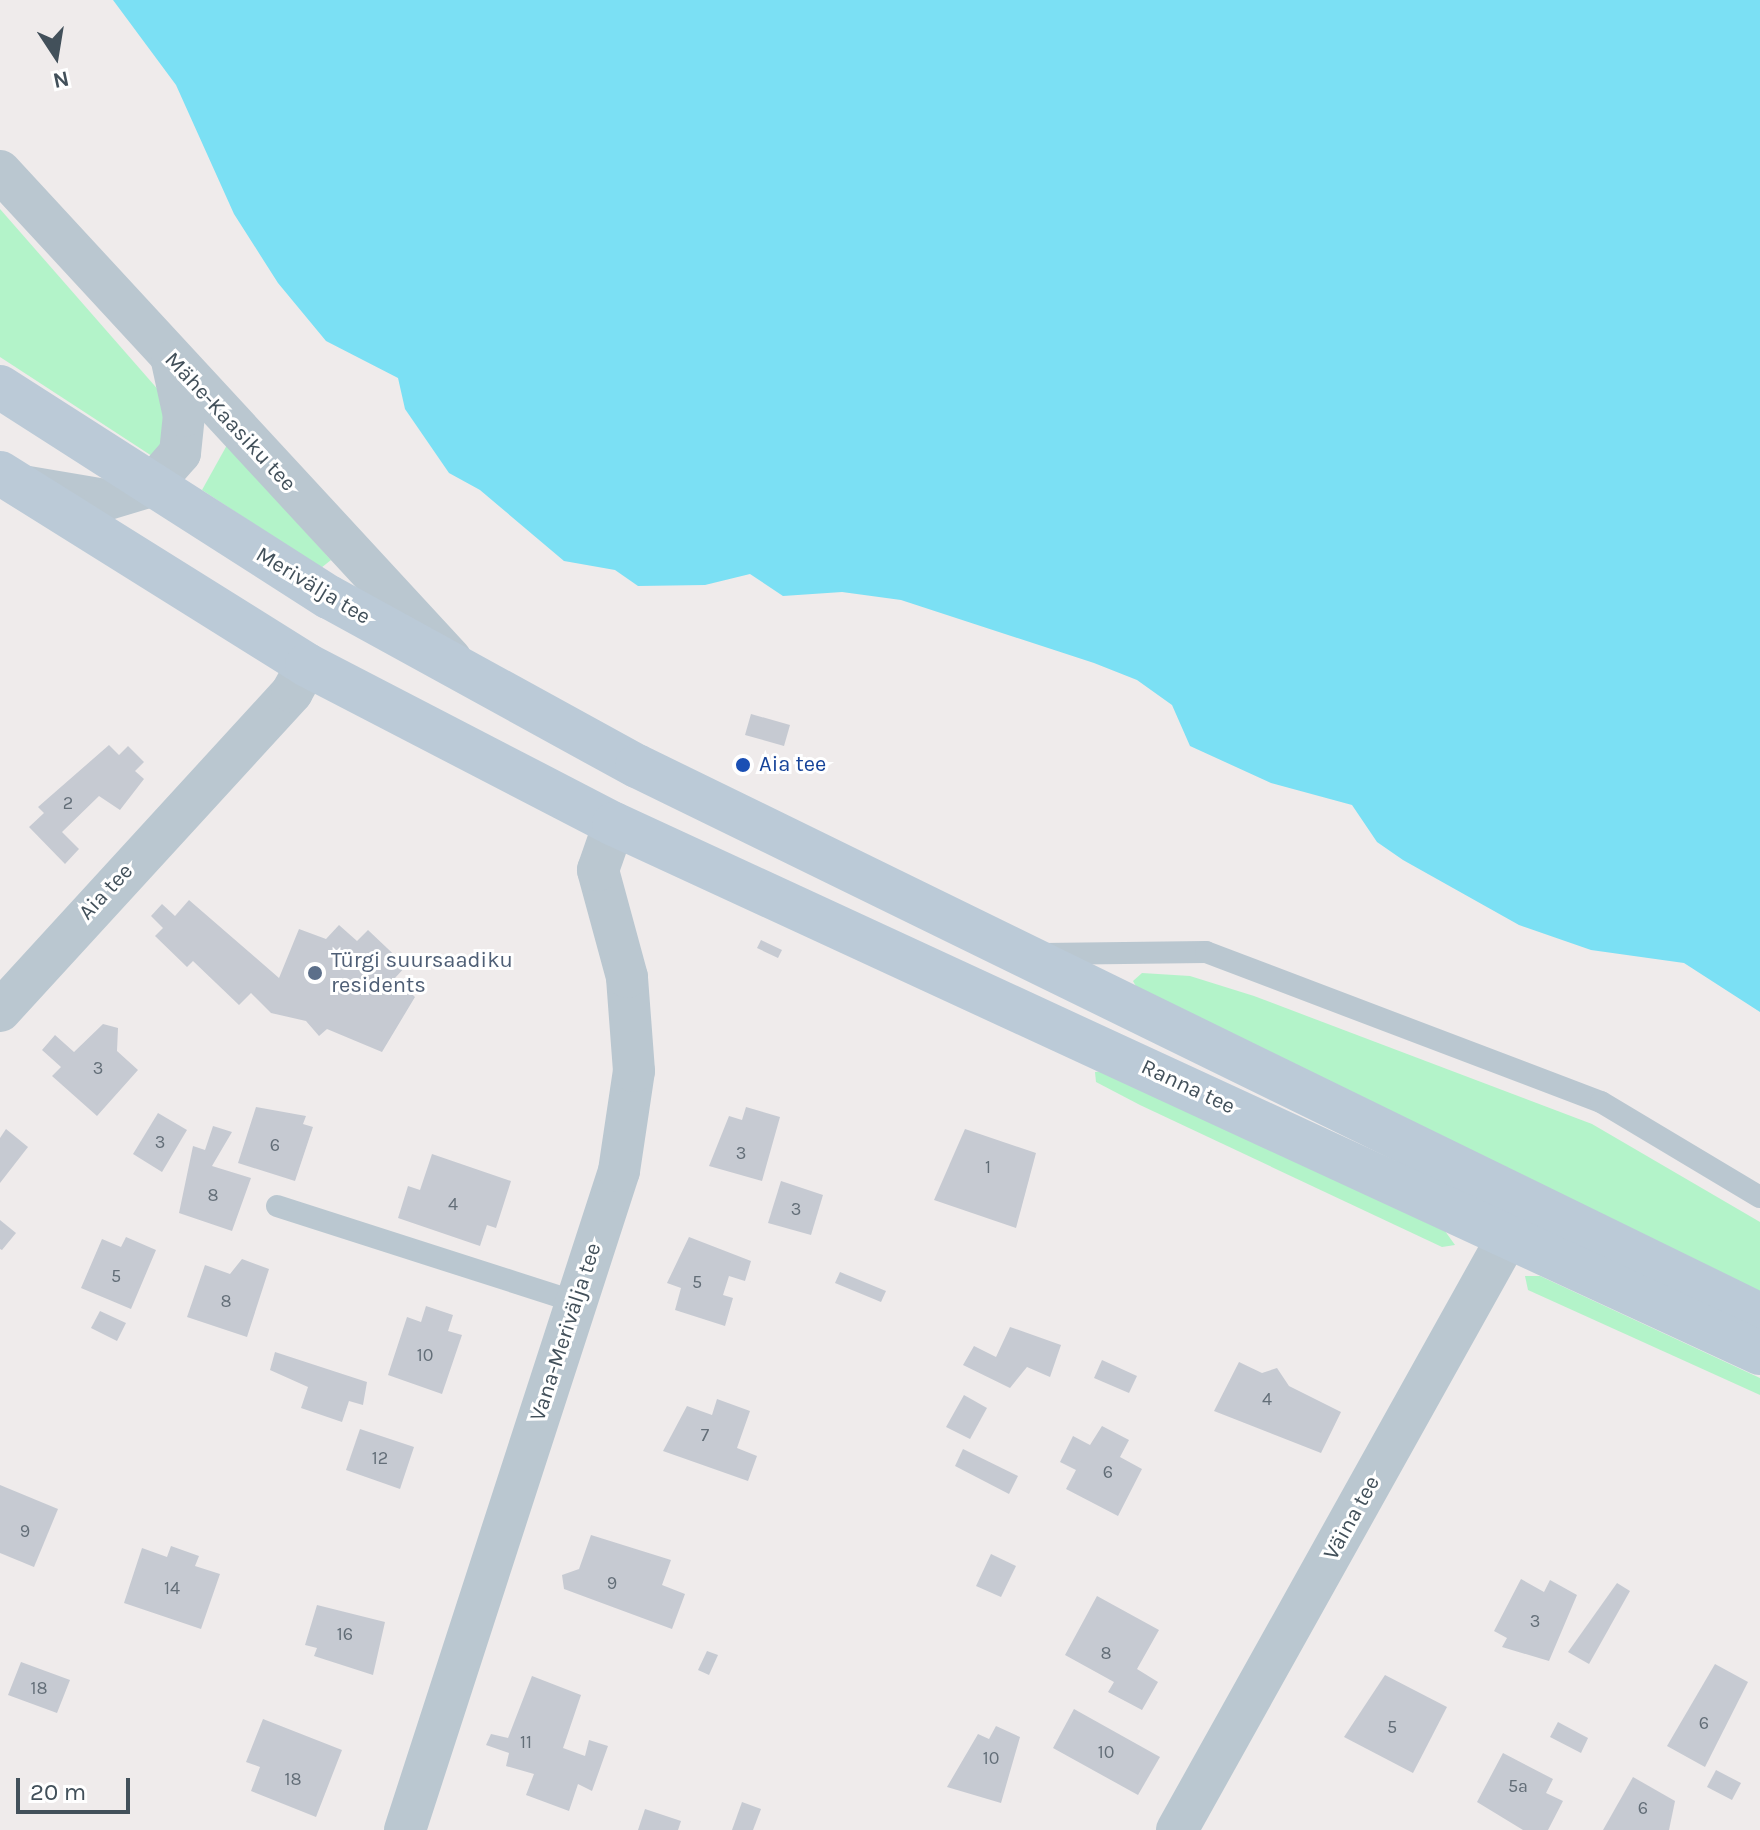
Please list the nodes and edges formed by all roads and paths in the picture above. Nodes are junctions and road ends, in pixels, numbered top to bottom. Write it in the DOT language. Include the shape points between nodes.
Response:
graph roads {
  1 [pos="0,171"];
  2 [pos="172,361"];
  3 [pos="0,387"];
  4 [pos="9,479"];
  5 [pos="151,486"];
  6 [pos="307,665"];
  7 [pos="462,672"];
  8 [pos="637,766"];
  9 [pos="614,824"];
  10 [pos="1022,954"];
  11 [pos="0,1011"];
  12 [pos="1760,1197"];
  13 [pos="277,1206"];
  14 [pos="1517,1220"];
  15 [pos="576,1302"];
  16 [pos="1760,1315"];
  17 [pos="1760,1353"];
  18 [pos="405,1830"];
  19 [pos="1177,1830"];
  1 -- 2 [label="street, Mähe-Kaasiku tee"];
  2 -- 5 [label="street" via="184,416 180,453"];
  2 -- 7 [label="street, Mähe-Kaasiku tee"];
  3 -- 5 [label="main road, Merivälja tee"];
  4 -- 5 [label="street" via="105,500"];
  4 -- 6 [label="main road"];
  5 -- 7 [label="main road, Merivälja tee"];
  6 -- 9 [label="main road"];
  6 -- 11 [label="street, Aia tee" via="292,692"];
  7 -- 8 [label="main road, Merivälja tee"];
  8 -- 10 [label="main road, Ranna tee"];
  9 -- 14 [label="main road, Ranna tee"];
  9 -- 15 [label="street, Vana-Merivälja tee" via="598,870 627,977 634,1071 619,1171"];
  10 -- 12 [label="lane" via="1206,952 1601,1102"];
  10 -- 14 [label="main road, Ranna tee"];
  13 -- 15 [label="lane"];
  14 -- 16 [label="main road, Ranna tee"];
  14 -- 17 [label="main road, Ranna tee"];
  14 -- 19 [label="street, Väina tee"];
  15 -- 18 [label="street, Vana-Merivälja tee"];
}
